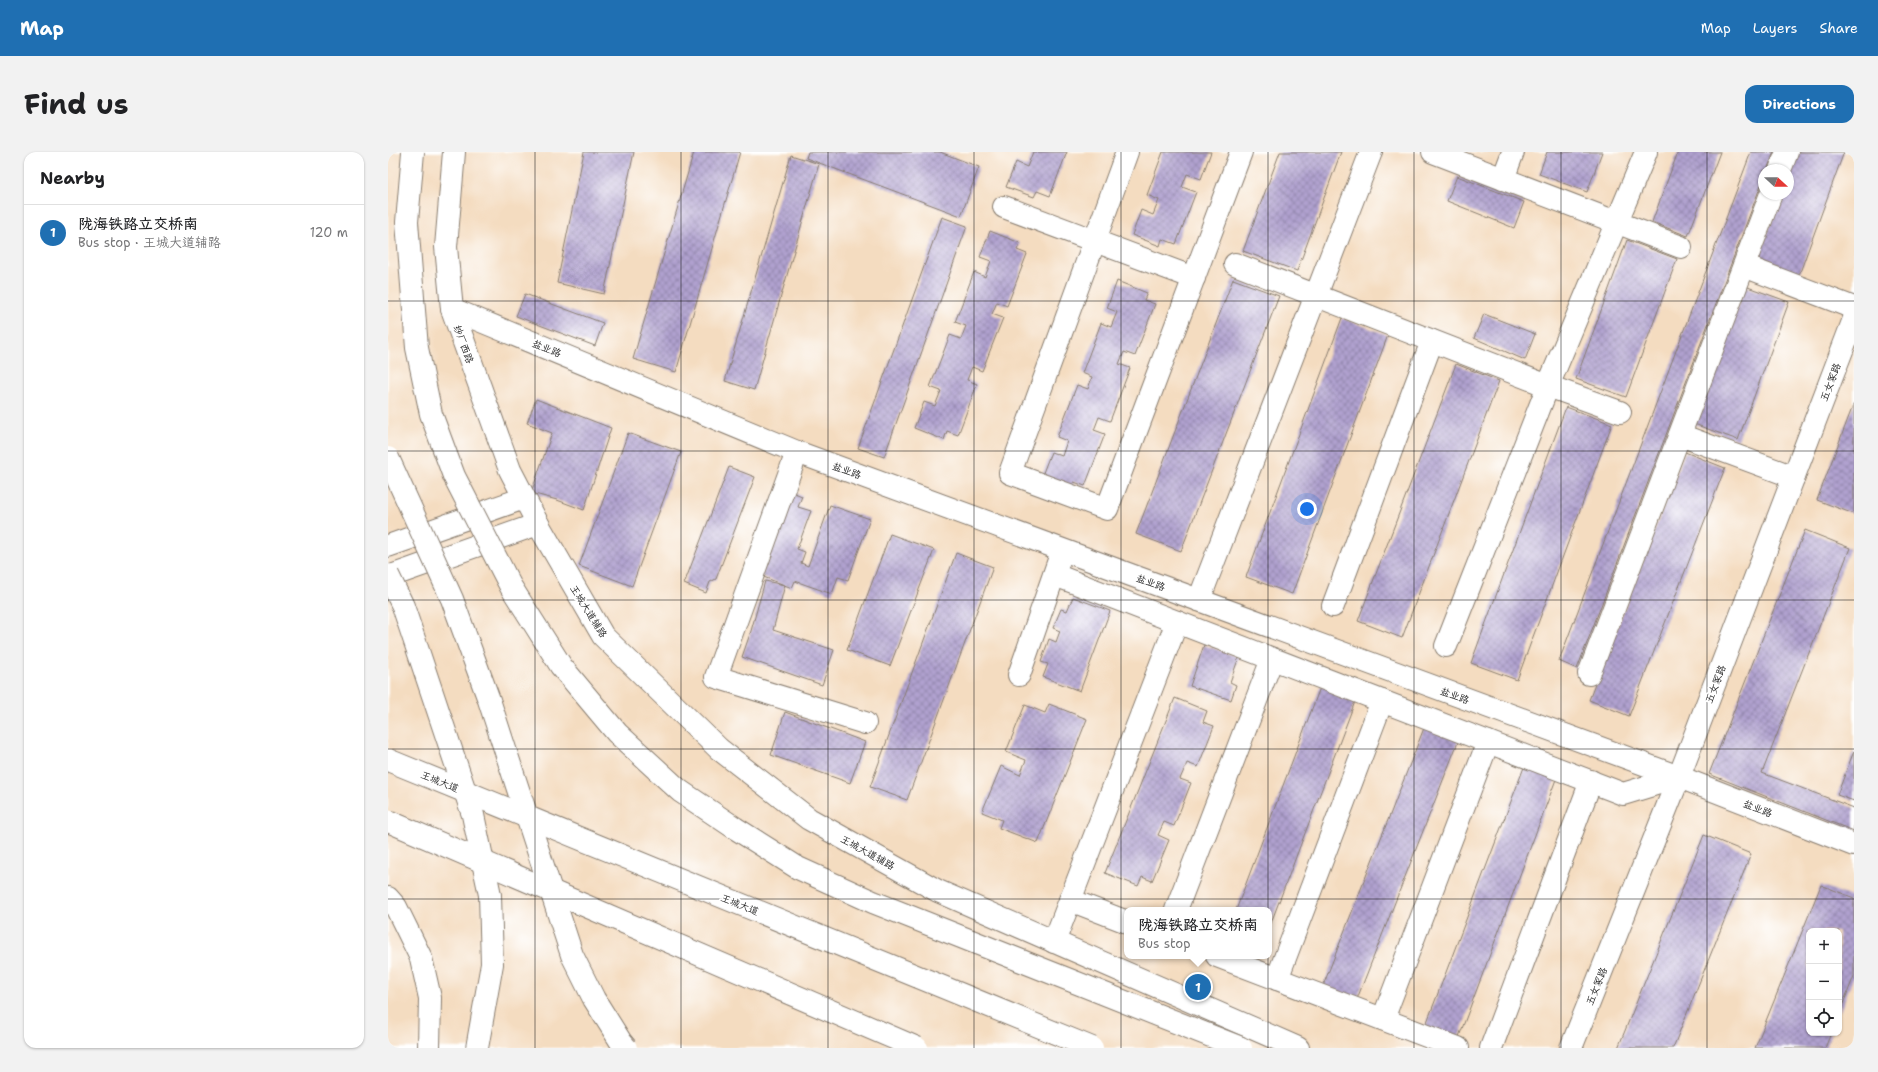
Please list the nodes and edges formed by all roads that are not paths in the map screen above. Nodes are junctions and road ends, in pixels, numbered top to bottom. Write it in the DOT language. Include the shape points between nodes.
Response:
graph roads {
  1 [pos="413,152"];
  2 [pos="454,152"];
  3 [pos="1127,152"];
  4 [pos="1241,152"];
  5 [pos="1371,152"];
  6 [pos="1433,152"];
  7 [pos="1513,152"];
  8 [pos="1646,152"];
  9 [pos="1787,152"];
  10 [pos="1782,164"];
  11 [pos="1503,179"];
  12 [pos="1769,200"];
  13 [pos="1004,207"];
  14 [pos="1617,223"];
  15 [pos="1094,241"];
  16 [pos="1681,247"];
  17 [pos="1236,264"];
  18 [pos="1744,266"];
  19 [pos="1194,278"];
  20 [pos="1316,296"];
  21 [pos="1854,308"];
  22 [pos="452,309"];
  23 [pos="1854,319"];
  24 [pos="1432,341"];
  25 [pos="1548,386"];
  26 [pos="1620,412"];
  27 [pos="1680,434"];
  28 [pos="797,452"];
  29 [pos="388,458"];
  30 [pos="1794,477"];
  31 [pos="524,498"];
  32 [pos="538,524"];
  33 [pos="388,546"];
  34 [pos="1063,550"];
  35 [pos="1054,575"];
  36 [pos="388,576"];
  37 [pos="1199,600"];
  38 [pos="1332,606"];
  39 [pos="1177,622"];
  40 [pos="1446,646"];
  41 [pos="1272,659"];
  42 [pos="1589,674"];
  43 [pos="1019,675"];
  44 [pos="1382,701"];
  45 [pos="865,723"];
  46 [pos="1488,742"];
  47 [pos="390,760"];
  48 [pos="1679,777"];
  49 [pos="1591,781"];
  50 [pos="388,822"];
  51 [pos="1854,845"];
  52 [pos="388,898"];
  53 [pos="1070,900"];
  54 [pos="1177,907"];
  55 [pos="1124,921"];
  56 [pos="1054,942"];
  57 [pos="1225,959"];
  58 [pos="1277,979"];
  59 [pos="1383,1019"];
  60 [pos="429,1048"];
  61 [pos="477,1048"];
  62 [pos="626,1048"];
  63 [pos="917,1048"];
  64 [pos="1092,1048"];
  65 [pos="1241,1048"];
  66 [pos="1298,1048"];
  67 [pos="1458,1048"];
  68 [pos="1491,1048"];
  69 [pos="1571,1048"];
  1 -- 65 [label="main road, bridge" via="407,222 417,348 431,414 454,476 511,587 561,666 617,733 680,791 798,868 873,902"];
  2 -- 22 [label="main road, 纱厂西路" via="446,248"];
  3 -- 15 [label="main road"];
  4 -- 19 [label="main road"];
  5 -- 20 [label="main road"];
  6 -- 11 [label="main road"];
  7 -- 11 [label="main road"];
  8 -- 14 [label="main road"];
  9 -- 10 [label="main road"];
  11 -- 14 [label="main road"];
  12 -- 18 [label="main road"];
  13 -- 15 [label="main road"];
  14 -- 16 [label="main road"];
  14 -- 25 [label="main road"];
  15 -- 19 [label="main road"];
  15 -- 19 [label="main road" via="1010,473 1107,509"];
  17 -- 20 [label="main road"];
  18 -- 21 [label="main road"];
  18 -- 27 [label="main road"];
  20 -- 24 [label="main road"];
  20 -- 37 [label="main road"];
  22 -- 28 [label="main road, 盐业路"];
  22 -- 31 [label="main road, 纱厂西路" via="510,470"];
  23 -- 30 [label="main road, 五女冢路"];
  24 -- 25 [label="main road"];
  24 -- 38 [label="main road"];
  25 -- 26 [label="main road"];
  25 -- 40 [label="main road"];
  27 -- 30 [label="main road"];
  27 -- 42 [label="main road"];
  28 -- 34 [label="main road, 盐业路"];
  28 -- 45 [label="main road" via="716,678"];
  29 -- 62 [label="main road, bridge" via="455,606 489,700 572,955 594,999"];
  30 -- 48 [label="main road, 五女冢路"];
  31 -- 32 [label="main road, 纱厂西路"];
  31 -- 33 [label="main road"];
  32 -- 36 [label="main road"];
  32 -- 56 [label="main road, 王城大道辅路" via="603,636 719,749 809,819 938,891"];
  34 -- 35 [label="main road"];
  34 -- 37 [label="main road, 盐业路"];
  35 -- 39 [label="main road"];
  35 -- 43 [label="main road"];
  36 -- 61 [label="main road, bridge" via="403,606 472,815 490,895 492,964"];
  37 -- 48 [label="main road, 盐业路"];
  39 -- 41 [label="main road"];
  39 -- 53 [label="main road"];
  41 -- 44 [label="main road"];
  41 -- 54 [label="main road"];
  44 -- 46 [label="main road"];
  44 -- 58 [label="main road"];
  46 -- 49 [label="main road"];
  46 -- 59 [label="main road"];
  47 -- 64 [label="main road, 王城大道, bridge"];
  48 -- 49 [label="main road" via="1623,794"];
  48 -- 51 [label="main road, 盐业路"];
  48 -- 69 [label="main road, 五女冢路"];
  49 -- 68 [label="main road"];
  50 -- 63 [label="main road, bridge"];
  52 -- 60 [label="main road" via="396,907 421,958 430,998"];
  53 -- 55 [label="main road"];
  53 -- 56 [label="main road"];
  56 -- 66 [label="main road, 王城大道辅路"];
  57 -- 58 [label="main road"];
  58 -- 59 [label="main road"];
  59 -- 67 [label="main road"];
}
